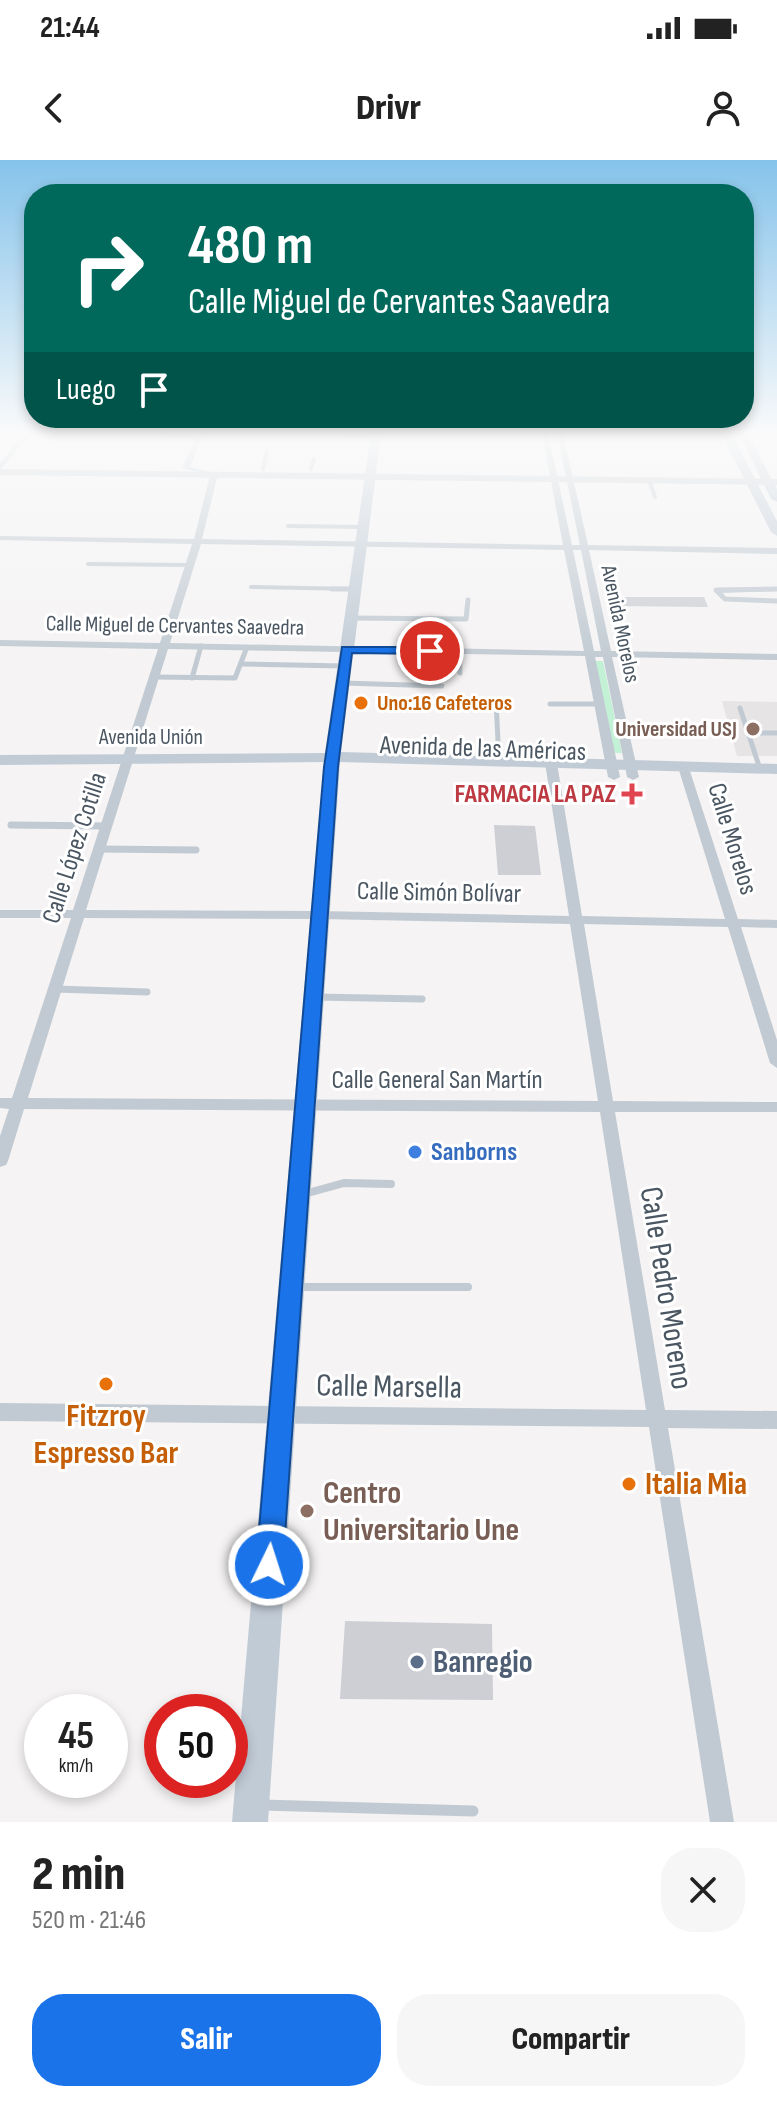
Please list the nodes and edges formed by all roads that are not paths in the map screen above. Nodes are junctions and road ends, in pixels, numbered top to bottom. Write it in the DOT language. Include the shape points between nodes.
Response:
graph roads {
  1 [pos="205,511"];
  2 [pos="365,511"];
  3 [pos="561,511"];
  4 [pos="576,511"];
  5 [pos="766,511"];
  6 [pos="288,526"];
  7 [pos="363,527"];
  8 [pos="777,532"];
  9 [pos="0,538"];
  10 [pos="197,542"];
  11 [pos="361,545"];
  12 [pos="569,548"];
  13 [pos="583,548"];
  14 [pos="777,551"];
  15 [pos="88,564"];
  16 [pos="190,565"];
  17 [pos="251,587"];
  18 [pos="355,589"];
  19 [pos="777,589"];
  20 [pos="468,600"];
  21 [pos="777,601"];
  22 [pos="351,618"];
  23 [pos="0,643"];
  24 [pos="164,646"];
  25 [pos="201,646"];
  26 [pos="247,647"];
  27 [pos="347,649"];
  28 [pos="459,651"];
  29 [pos="590,654"];
  30 [pos="605,654"];
  31 [pos="777,657"];
  32 [pos="242,664"];
  33 [pos="344,666"];
  34 [pos="460,673"];
  35 [pos="154,677"];
  36 [pos="192,678"];
  37 [pos="342,683"];
  38 [pos="442,686"];
  39 [pos="496,700"];
  40 [pos="550,704"];
  41 [pos="600,704"];
  42 [pos="740,708"];
  43 [pos="749,733"];
  44 [pos="777,733"];
  45 [pos="129,759"];
  46 [pos="0,760"];
  47 [pos="332,762"];
  48 [pos="499,762"];
  49 [pos="552,769"];
  50 [pos="769,769"];
  51 [pos="612,771"];
  52 [pos="632,771"];
  53 [pos="686,773"];
  54 [pos="777,781"];
  55 [pos="11,825"];
  56 [pos="107,826"];
  57 [pos="100,849"];
  58 [pos="196,850"];
  59 [pos="0,914"];
  60 [pos="79,915"];
  61 [pos="319,915"];
  62 [pos="577,920"];
  63 [pos="733,923"];
  64 [pos="777,924"];
  65 [pos="55,989"];
  66 [pos="147,992"];
  67 [pos="313,996"];
  68 [pos="422,999"];
  69 [pos="777,1063"];
  70 [pos="0,1103"];
  71 [pos="18,1103"];
  72 [pos="305,1104"];
  73 [pos="606,1105"];
  74 [pos="777,1107"];
  75 [pos="0,1161"];
  76 [pos="391,1184"];
  77 [pos="298,1196"];
  78 [pos="291,1287"];
  79 [pos="468,1287"];
  80 [pos="0,1412"];
  81 [pos="281,1416"];
  82 [pos="657,1419"];
  83 [pos="777,1420"];
  84 [pos="473,1811"];
  85 [pos="250,1813"];
  86 [pos="722,1822"];
  1 -- 10 [label="street, Calle López Cotilla"];
  2 -- 7 [label="main road"];
  3 -- 12 [label="street, Avenida Morelos"];
  4 -- 13 [label="street, Avenida Morelos"];
  5 -- 8 [label="main road"];
  6 -- 7 [label="lane"];
  7 -- 11 [label="main road"];
  9 -- 10 [label="street"];
  10 -- 11 [label="street"];
  10 -- 16 [label="street, Calle López Cotilla"];
  11 -- 12 [label="street"];
  11 -- 18 [label="main road"];
  12 -- 13 [label="street"];
  12 -- 29 [label="street, Avenida Morelos"];
  13 -- 14 [label="street"];
  13 -- 30 [label="street, Avenida Morelos"];
  15 -- 16 [label="lane"];
  16 -- 24 [label="street, Calle López Cotilla"];
  17 -- 18 [label="lane"];
  18 -- 22 [label="main road"];
  19 -- 21 [label="lane" via="716,590 725,599"];
  20 -- 22 [label="lane" via="466,619"];
  22 -- 27 [label="main road"];
  23 -- 24 [label="street, Calle Miguel de Cervantes Saavedra"];
  24 -- 25 [label="street, Calle Miguel de Cervantes Saavedra"];
  24 -- 35 [label="street, Calle López Cotilla"];
  25 -- 26 [label="street, Calle Miguel de Cervantes Saavedra"];
  25 -- 36 [label="lane"];
  26 -- 27 [label="street, Calle Miguel de Cervantes Saavedra"];
  26 -- 32 [label="lane"];
  27 -- 28 [label="street, Calle Miguel de Cervantes Saavedra"];
  27 -- 33 [label="main road"];
  28 -- 29 [label="street, Calle Miguel de Cervantes Saavedra"];
  28 -- 34 [label="lane"];
  29 -- 30 [label="street, Calle Miguel de Cervantes Saavedra"];
  29 -- 41 [label="street, Avenida Morelos"];
  30 -- 31 [label="street, Calle Miguel de Cervantes Saavedra"];
  30 -- 52 [label="street, Avenida Morelos"];
  32 -- 33 [label="lane"];
  32 -- 36 [label="lane" via="235,678"];
  33 -- 37 [label="main road"];
  35 -- 36 [label="lane"];
  35 -- 45 [label="street, Calle López Cotilla"];
  37 -- 38 [label="lane"];
  37 -- 47 [label="main road"];
  39 -- 48 [label="lane"];
  40 -- 41 [label="lane"];
  41 -- 51 [label="street, Avenida Morelos"];
  42 -- 43 [label="lane"];
  43 -- 44 [label="lane"];
  43 -- 50 [label="lane"];
  45 -- 46 [label="main road, Avenida Unión"];
  45 -- 47 [label="main road, Avenida Unión"];
  45 -- 56 [label="street, Calle López Cotilla"];
  47 -- 48 [label="main road, Avenida de las Américas"];
  47 -- 49 [label="main road, Avenida de las Américas"];
  47 -- 61 [label="main road"];
  48 -- 49 [label="main road, Avenida de las Américas"];
  49 -- 51 [label="main road, Avenida de las Américas"];
  49 -- 62 [label="street, Calle Pedro Moreno"];
  50 -- 53 [label="main road, Avenida de las Américas"];
  51 -- 52 [label="main road, Avenida de las Américas"];
  52 -- 53 [label="main road, Avenida de las Américas"];
  53 -- 54 [label="main road, Avenida de las Américas"];
  53 -- 63 [label="street, Calle Morelos"];
  55 -- 56 [label="lane"];
  56 -- 57 [label="street, Calle López Cotilla"];
  57 -- 58 [label="lane"];
  57 -- 60 [label="street, Calle López Cotilla"];
  59 -- 60 [label="street, Calle Simón Bolívar"];
  60 -- 61 [label="street, Calle Simón Bolívar"];
  60 -- 65 [label="street, Calle López Cotilla"];
  61 -- 62 [label="street, Calle Simón Bolívar"];
  61 -- 67 [label="main road"];
  62 -- 63 [label="street, Calle Simón Bolívar"];
  62 -- 73 [label="street, Calle Pedro Moreno"];
  63 -- 64 [label="street, Calle Simón Bolívar"];
  63 -- 69 [label="street, Calle Morelos"];
  65 -- 66 [label="lane"];
  65 -- 71 [label="street, Calle López Cotilla"];
  67 -- 68 [label="lane"];
  67 -- 72 [label="main road"];
  70 -- 71 [label="street, Calle General San Martín"];
  71 -- 72 [label="street, Calle General San Martín"];
  71 -- 75 [label="street, Calle López Cotilla"];
  72 -- 73 [label="street, Calle General San Martín"];
  72 -- 77 [label="main road"];
  73 -- 74 [label="street, Calle General San Martín"];
  73 -- 82 [label="street, Calle Pedro Moreno"];
  76 -- 77 [label="lane" via="344,1183"];
  77 -- 78 [label="main road"];
  78 -- 79 [label="lane"];
  78 -- 81 [label="main road"];
  80 -- 81 [label="street, Calle Marsella"];
  81 -- 82 [label="street, Calle Marsella"];
  81 -- 85 [label="main road"];
  82 -- 83 [label="street, Calle Marsella"];
  82 -- 86 [label="street, Calle Pedro Moreno"];
  84 -- 85 [label="lane"];
}
